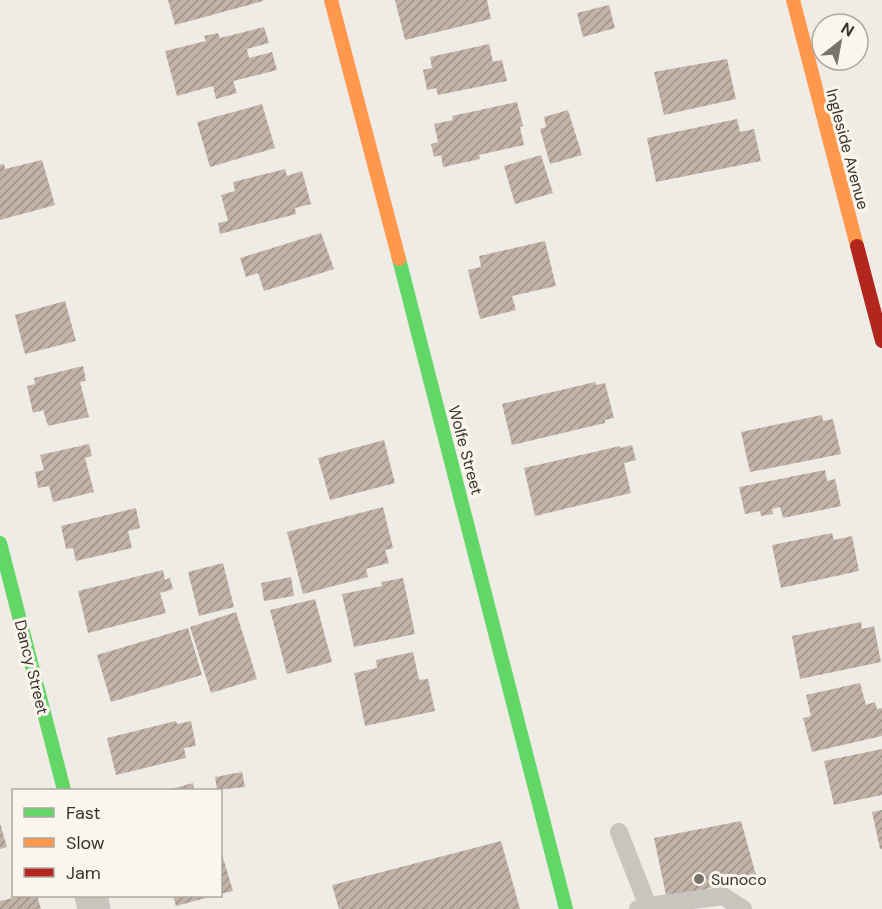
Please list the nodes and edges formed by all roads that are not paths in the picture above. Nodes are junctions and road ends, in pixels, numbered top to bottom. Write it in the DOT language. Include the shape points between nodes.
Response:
graph roads {
  1 [pos="330,0"];
  2 [pos="793,0"];
  3 [pos="882,341"];
  4 [pos="0,543"];
  5 [pos="64,789"];
  6 [pos="619,832"];
  7 [pos="645,908"];
  8 [pos="566,909"];
  9 [pos="743,909"];
  1 -- 8 [label="street, Wolfe Street"];
  2 -- 3 [label="street, Ingleside Avenue"];
  4 -- 5 [label="street, Dancy Street"];
  6 -- 7 [label="lane"];
  7 -- 9 [label="lane" via="723,896"];
}
